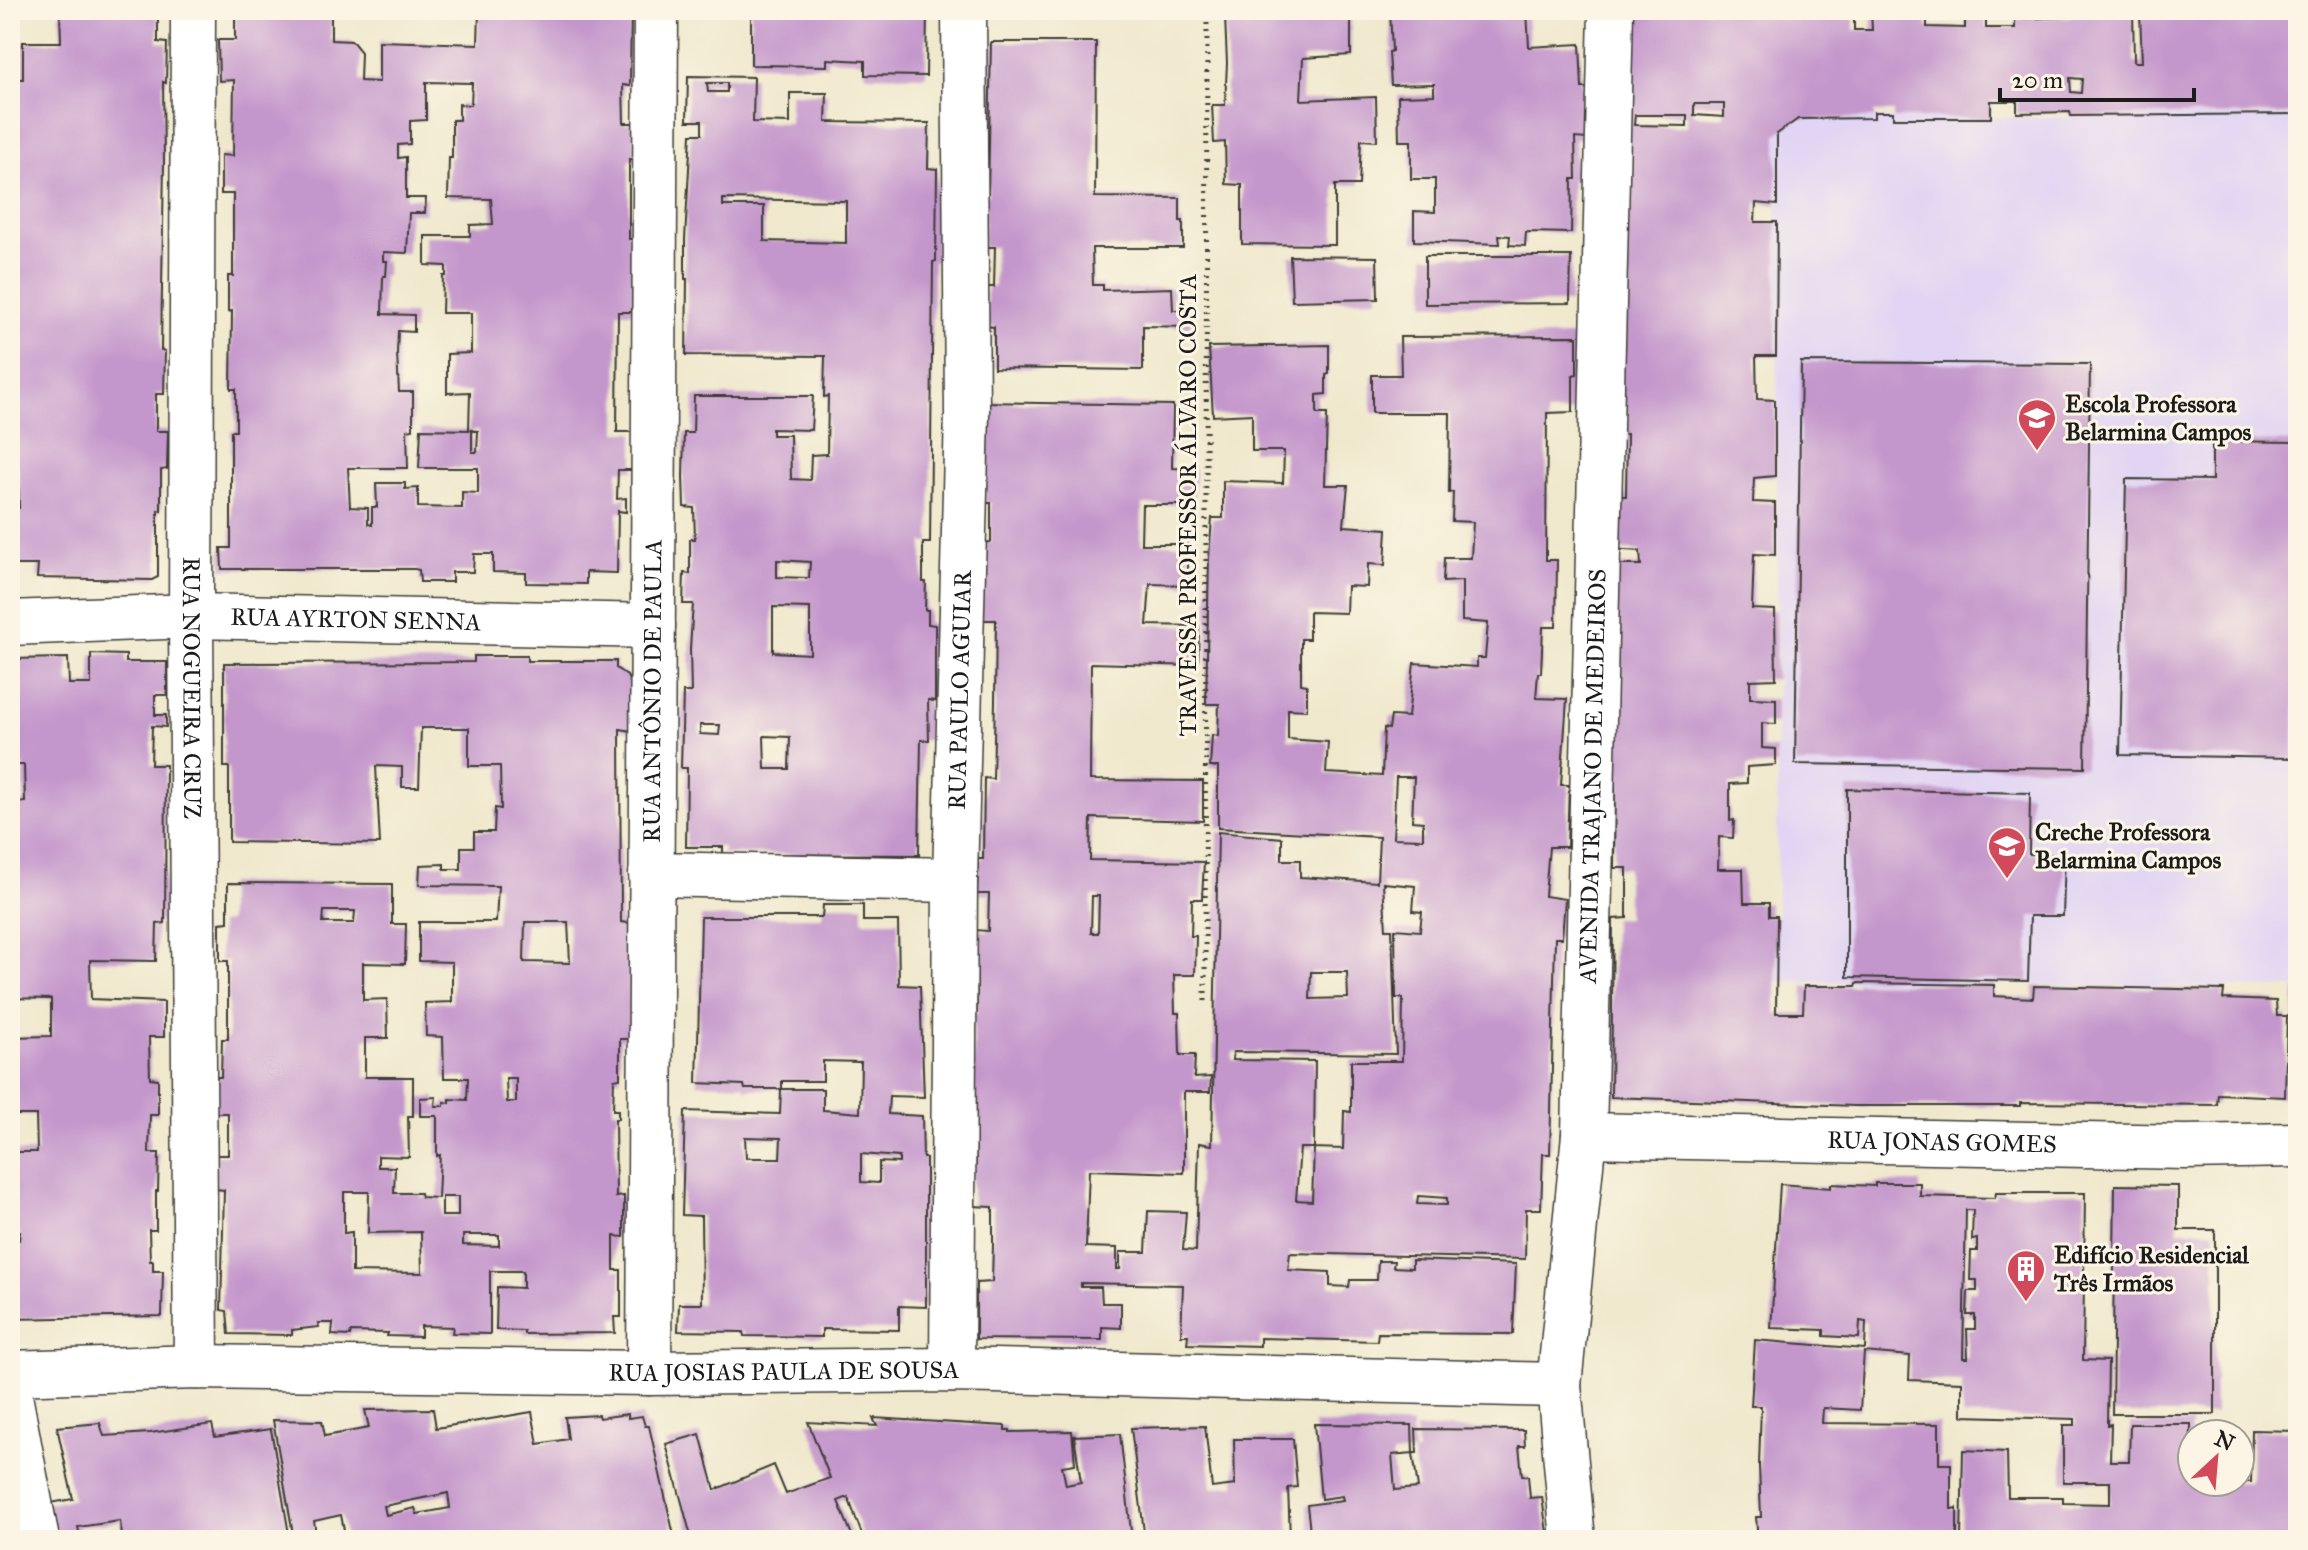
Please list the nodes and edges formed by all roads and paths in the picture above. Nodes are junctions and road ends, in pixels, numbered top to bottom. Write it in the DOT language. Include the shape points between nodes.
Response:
graph roads {
  1 [pos="193,10"];
  2 [pos="656,10"];
  3 [pos="964,10"];
  4 [pos="1207,10"];
  5 [pos="1611,10"];
  6 [pos="191,616"];
  7 [pos="10,623"];
  8 [pos="653,626"];
  9 [pos="651,874"];
  10 [pos="955,880"];
  11 [pos="1205,1001"];
  12 [pos="1584,1135"];
  13 [pos="2298,1145"];
  14 [pos="196,1367"];
  15 [pos="952,1370"];
  16 [pos="10,1373"];
  17 [pos="649,1373"];
  18 [pos="1559,1385"];
  19 [pos="10,1396"];
  20 [pos="37,1540"];
  21 [pos="1573,1540"];
  1 -- 6 [label="street, RUA NOGUEIRA CRUZ"];
  2 -- 8 [label="street, RUA ANTÔNIO DE PAULA"];
  3 -- 10 [label="street, RUA PAULO AGUIAR" via="967,413"];
  4 -- 11 [label="path, TRAVESSA PROFESSOR ÁLVARO COSTA"];
  5 -- 12 [label="street, AVENIDA TRAJANO DE MEDEIROS"];
  6 -- 7 [label="street, RUA AYRTON SENNA"];
  6 -- 8 [label="street, RUA AYRTON SENNA"];
  6 -- 14 [label="street, RUA NOGUEIRA CRUZ"];
  8 -- 9 [label="street, RUA ANTÔNIO DE PAULA"];
  9 -- 10 [label="street"];
  9 -- 17 [label="street, RUA ANTÔNIO DE PAULA"];
  10 -- 15 [label="street, RUA PAULO AGUIAR"];
  12 -- 13 [label="street, RUA JONAS GOMES"];
  12 -- 18 [label="street, AVENIDA TRAJANO DE MEDEIROS"];
  14 -- 16 [label="street, RUA JOSIAS PAULA DE SOUSA"];
  14 -- 17 [label="street, RUA JOSIAS PAULA DE SOUSA"];
  15 -- 17 [label="street, RUA JOSIAS PAULA DE SOUSA"];
  15 -- 18 [label="street, RUA JOSIAS PAULA DE SOUSA"];
  18 -- 21 [label="street, AVENIDA TRAJANO DE MEDEIROS"];
  19 -- 20 [label="street"];
}
